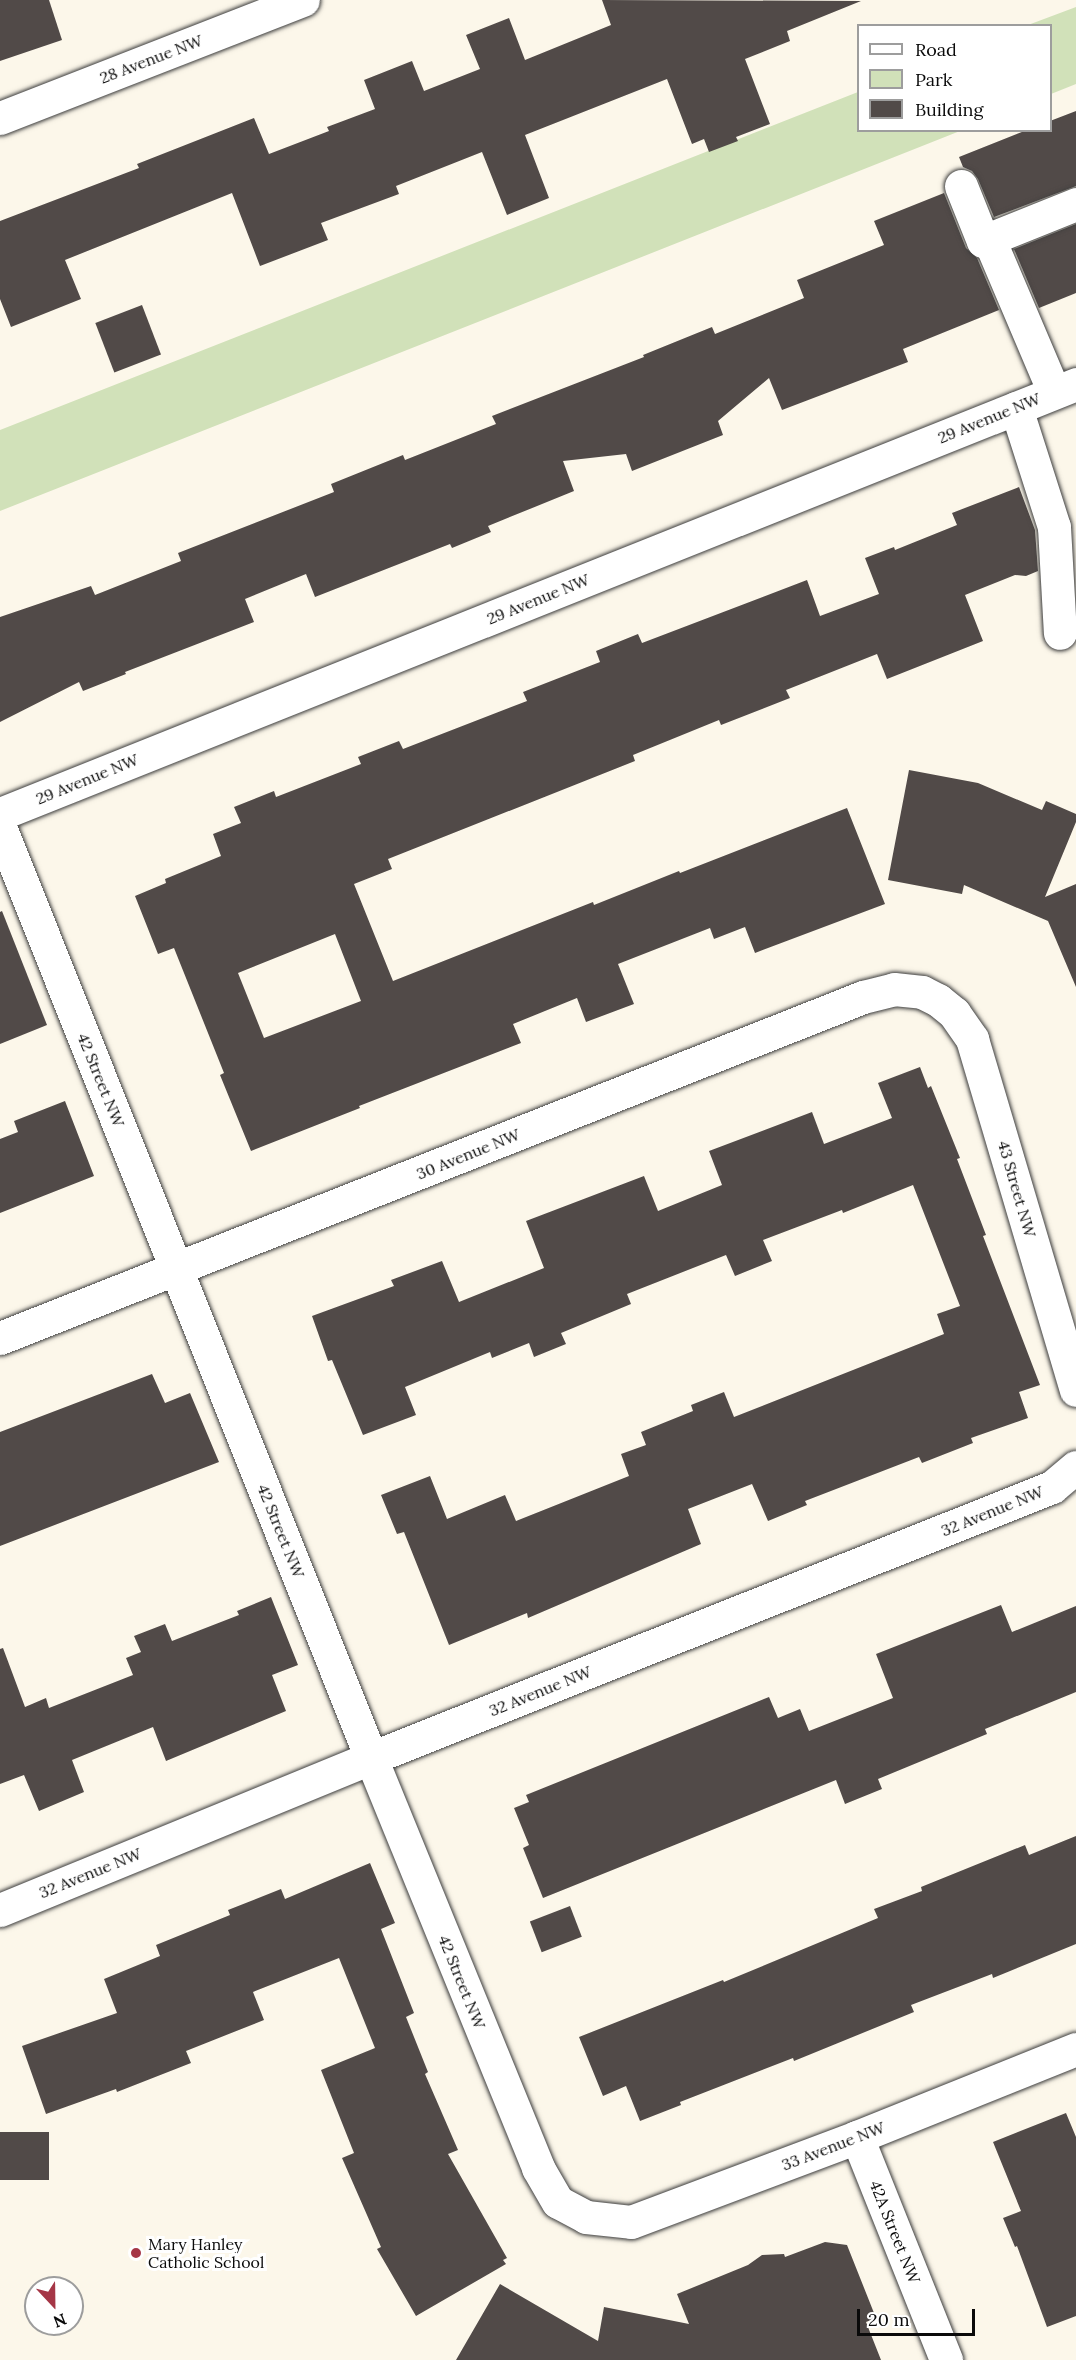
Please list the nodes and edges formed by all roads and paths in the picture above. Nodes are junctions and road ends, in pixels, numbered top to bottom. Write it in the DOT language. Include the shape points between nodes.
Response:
graph roads {
  1 [pos="303,0"];
  2 [pos="0,118"];
  3 [pos="961,186"];
  4 [pos="1076,204"];
  5 [pos="989,239"];
  6 [pos="1065,388"];
  7 [pos="1016,408"];
  8 [pos="1060,633"];
  9 [pos="0,814"];
  10 [pos="0,827"];
  11 [pos="938,1000"];
  12 [pos="177,1269"];
  13 [pos="0,1338"];
  14 [pos="1076,1390"];
  15 [pos="1076,1467"];
  16 [pos="371,1758"];
  17 [pos="0,1910"];
  18 [pos="1076,2049"];
  19 [pos="857,2137"];
  20 [pos="586,2217"];
  21 [pos="946,2360"];
  1 -- 2 [label="street, 28 Avenue NW"];
  3 -- 5 [label="street" via="983,241"];
  4 -- 5 [label="street"];
  5 -- 6 [label="street"];
  6 -- 7 [label="street, 29 Avenue NW"];
  7 -- 8 [label="street" via="1054,527"];
  7 -- 9 [label="street, 29 Avenue NW"];
  10 -- 12 [label="street, 42 Street NW"];
  11 -- 12 [label="street, 30 Avenue NW" via="922,992 894,989 863,997"];
  11 -- 14 [label="street, 43 Street NW" via="954,1012 972,1039"];
  12 -- 13 [label="street, 30 Avenue NW"];
  12 -- 16 [label="street, 42 Street NW"];
  15 -- 16 [label="street, 32 Avenue NW" via="1052,1487"];
  16 -- 17 [label="street, 32 Avenue NW"];
  16 -- 20 [label="street, 42 Street NW" via="538,2168 558,2202"];
  18 -- 19 [label="street, 33 Avenue NW"];
  19 -- 20 [label="street, 33 Avenue NW" via="631,2222"];
  19 -- 21 [label="street, 42A Street NW"];
}
